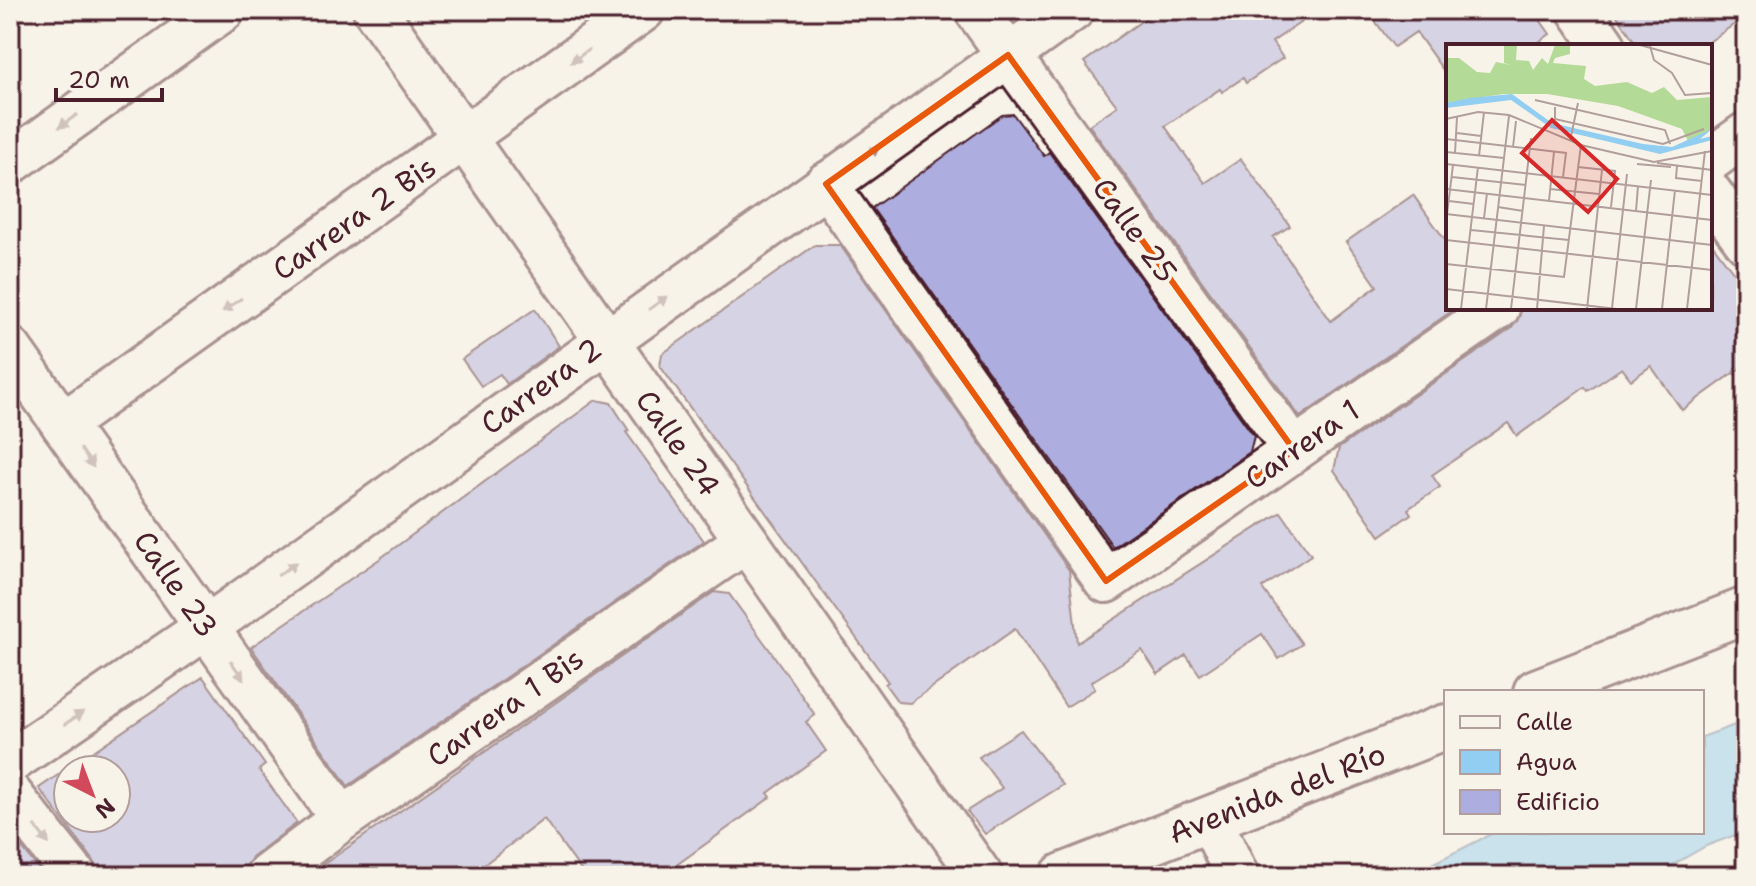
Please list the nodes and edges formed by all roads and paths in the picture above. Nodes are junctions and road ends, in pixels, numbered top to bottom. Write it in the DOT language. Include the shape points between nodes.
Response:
graph roads {
  1 [pos="223,10"];
  2 [pos="375,10"];
  3 [pos="643,10"];
  4 [pos="976,10"];
  5 [pos="1072,10"];
  6 [pos="1579,10"];
  7 [pos="1603,44"];
  8 [pos="1008,55"];
  9 [pos="1746,134"];
  10 [pos="465,138"];
  11 [pos="1712,159"];
  12 [pos="10,163"];
  13 [pos="826,184"];
  14 [pos="1712,196"];
  15 [pos="1746,241"];
  16 [pos="1495,310"];
  17 [pos="606,340"];
  18 [pos="10,349"];
  19 [pos="63,424"];
  20 [pos="1294,450"];
  21 [pos="746,541"];
  22 [pos="1746,610"];
  23 [pos="207,627"];
  24 [pos="1541,690"];
  25 [pos="1444,728"];
  26 [pos="10,762"];
  27 [pos="10,794"];
  28 [pos="342,819"];
  29 [pos="1210,819"];
  30 [pos="75,876"];
  31 [pos="267,876"];
  32 [pos="981,876"];
  33 [pos="1063,876"];
  34 [pos="1237,876"];
  1 -- 12 [label="street, one-way"];
  2 -- 10 [label="street, Calle 24"];
  3 -- 10 [label="street, Carrera 2 Bis, one-way"];
  4 -- 8 [label="street, Calle 25"];
  5 -- 8 [label="street, Carrera 2"];
  6 -- 7 [label="street"];
  13 -- 8 [label="street, Carrera 2, one-way"];
  8 -- 20 [label="street, Calle 25"];
  9 -- 11 [label="street"];
  10 -- 17 [label="street, Calle 24"];
  10 -- 19 [label="street, Carrera 2 Bis, one-way"];
  17 -- 13 [label="street, Carrera 2, one-way"];
  13 -- 20 [label="street, Carrera 1" via="1106,581"];
  14 -- 15 [label="street"];
  16 -- 20 [label="street, Carrera 1"];
  17 -- 21 [label="street, Calle 24"];
  23 -- 17 [label="street, Carrera 2, one-way"];
  18 -- 19 [label="street, Calle 23"];
  19 -- 23 [label="street, Calle 23, one-way"];
  21 -- 28 [label="street, Carrera 1 Bis"];
  21 -- 32 [label="street, Calle 24"];
  22 -- 24 [label="main road"];
  26 -- 23 [label="street, Carrera 2, one-way"];
  23 -- 28 [label="street, Calle 23, one-way"];
  25 -- 29 [label="main road, Avenida del Río"];
  27 -- 30 [label="street, one-way"];
  28 -- 31 [label="street, Carrera 1 Bis"];
  29 -- 33 [label="main road, Avenida del Río"];
  29 -- 34 [label="street"];
}
